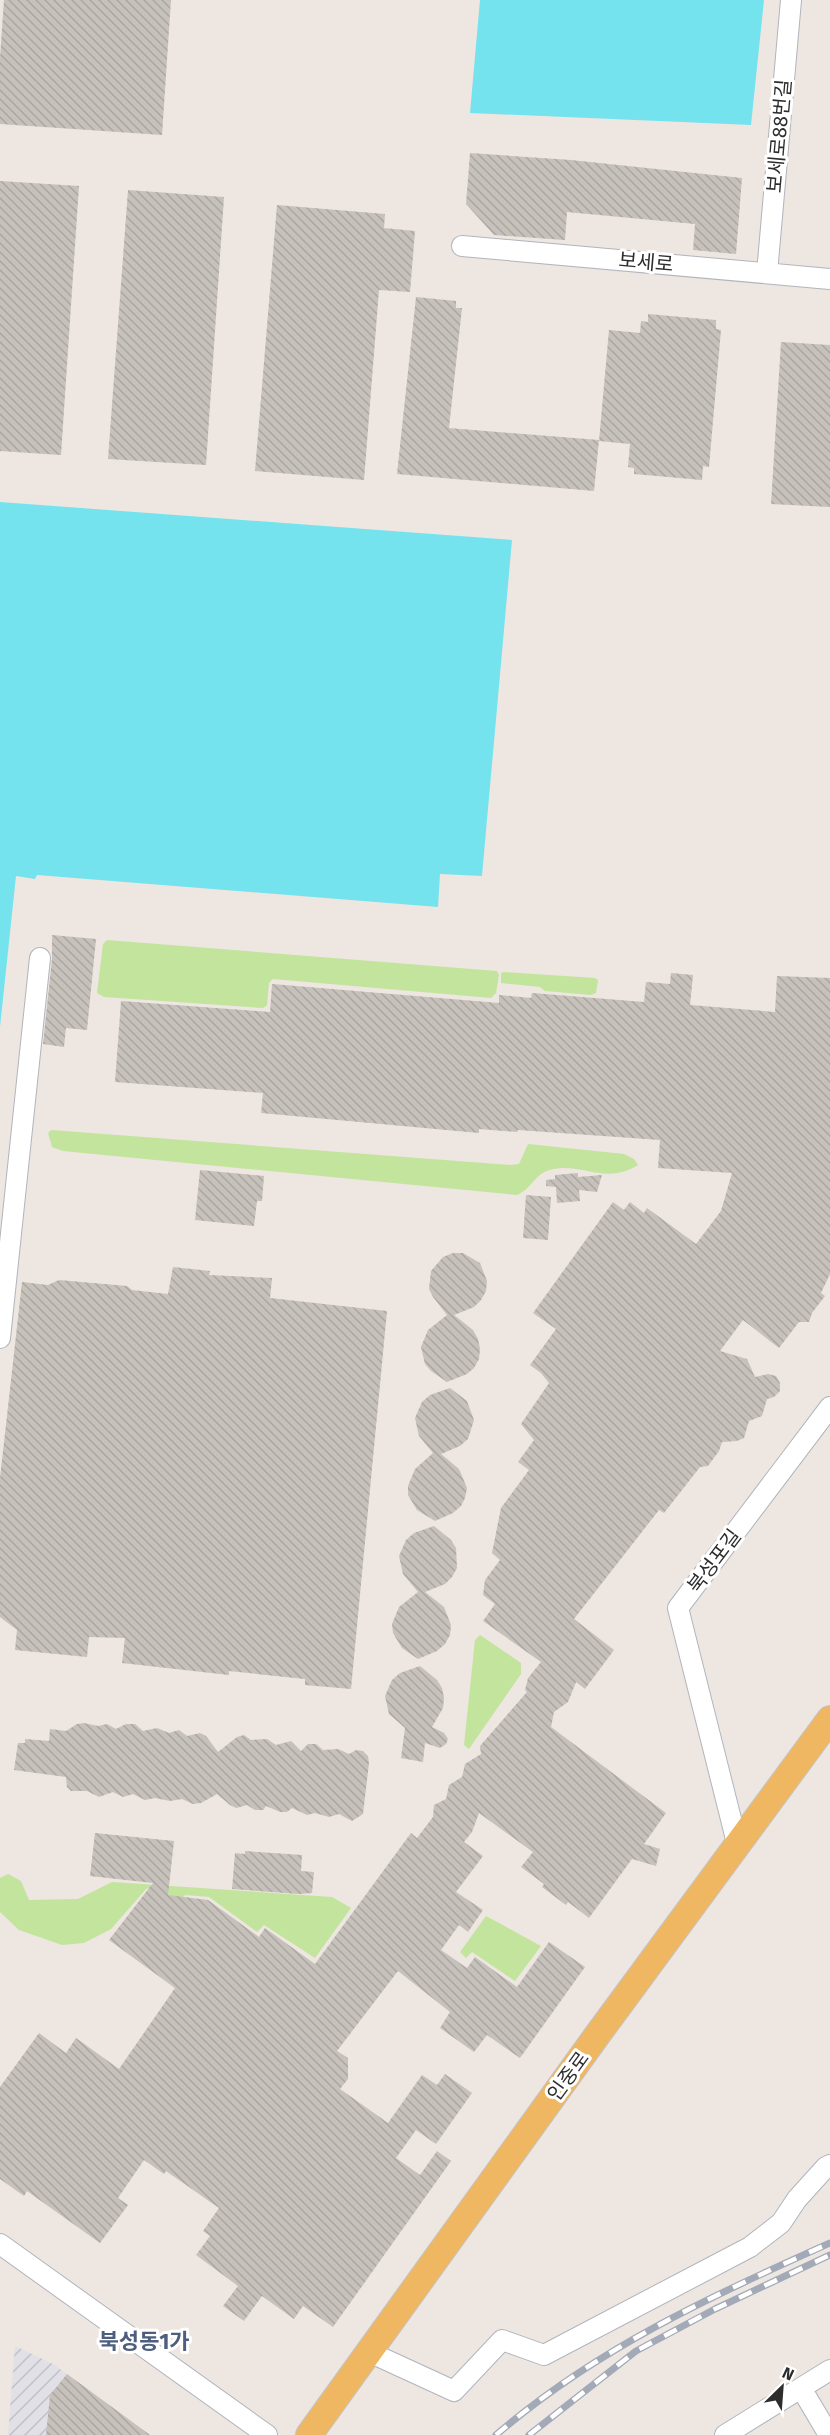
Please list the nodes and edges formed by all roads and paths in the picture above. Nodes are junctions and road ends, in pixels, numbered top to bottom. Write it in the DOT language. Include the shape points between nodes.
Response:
graph roads {
  1 [pos="791,0"];
  2 [pos="462,246"];
  3 [pos="767,273"];
  4 [pos="830,279"];
  5 [pos="40,958"];
  6 [pos="0,1338"];
  7 [pos="830,1407"];
  8 [pos="830,1719"];
  9 [pos="737,1843"];
  10 [pos="830,2165"];
  11 [pos="0,2244"];
  12 [pos="369,2352"];
  13 [pos="830,2370"];
  14 [pos="801,2388"];
  15 [pos="267,2435"];
  16 [pos="309,2435"];
  17 [pos="725,2435"];
  18 [pos="829,2435"];
  1 -- 3 [label="street, 보세로88번길"];
  2 -- 3 [label="street, 보세로"];
  3 -- 4 [label="street, 보세로"];
  5 -- 6 [label="street"];
  7 -- 9 [label="street, 북성포길" via="678,1608"];
  8 -- 9 [label="main road, 인중로"];
  9 -- 12 [label="main road, 인중로"];
  10 -- 12 [label="street" via="797,2199 781,2223 750,2247 544,2355 501,2340 454,2391"];
  11 -- 15 [label="street"];
  12 -- 16 [label="main road, 인중로"];
  13 -- 14 [label="street"];
  14 -- 17 [label="street"];
  14 -- 18 [label="street"];
}
